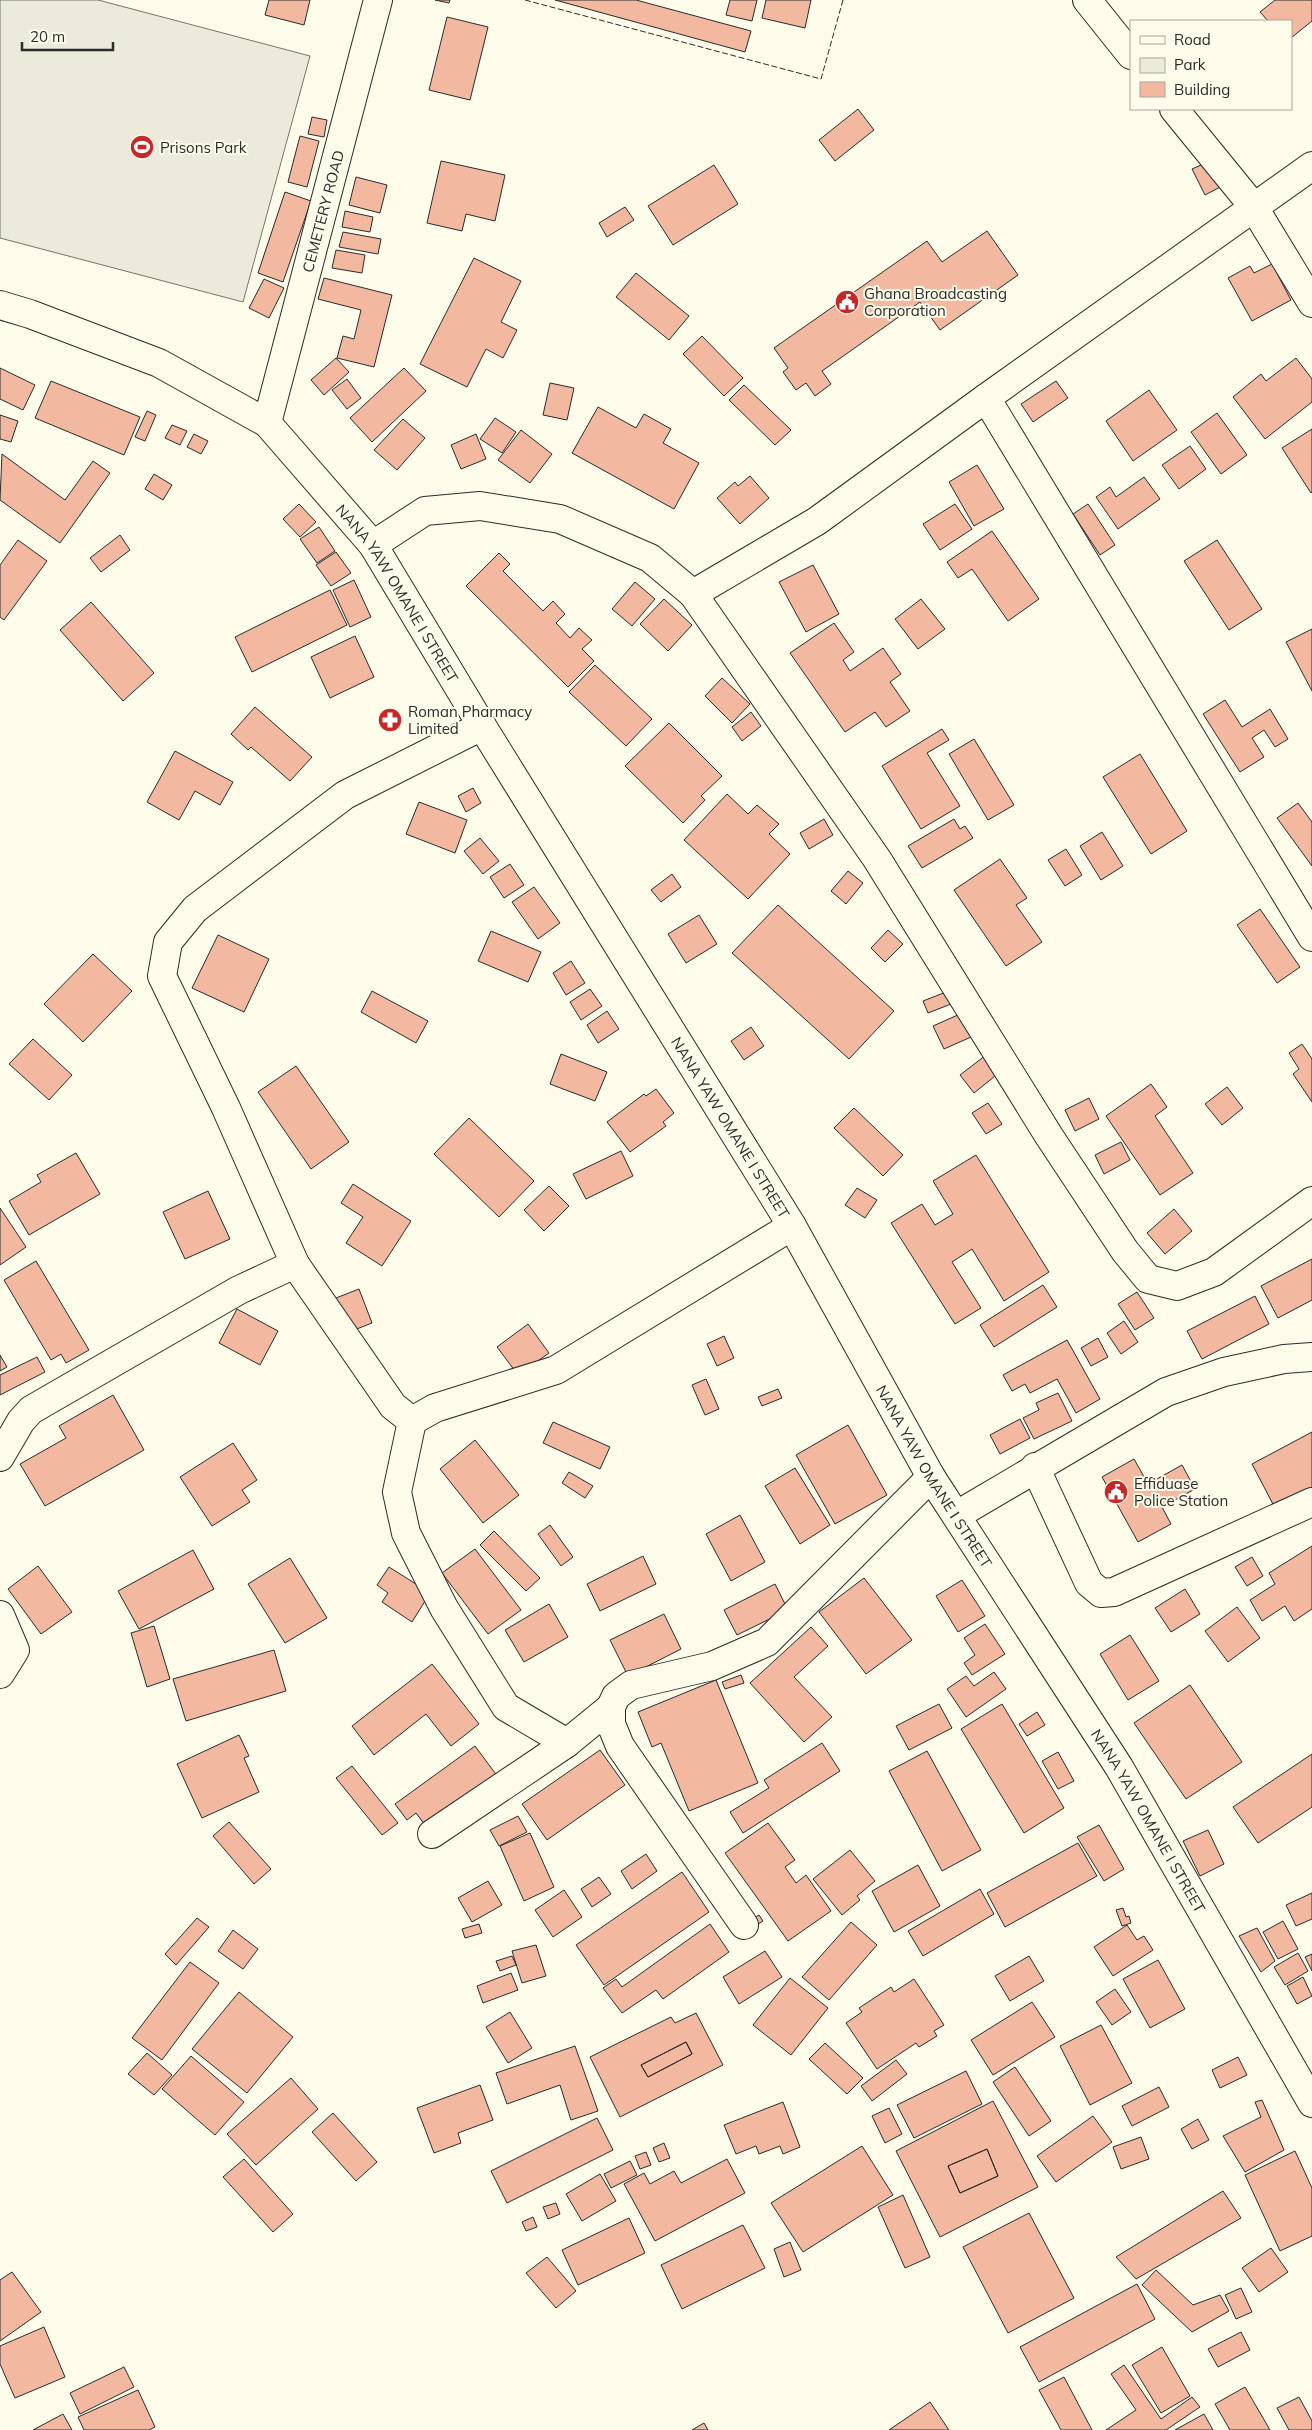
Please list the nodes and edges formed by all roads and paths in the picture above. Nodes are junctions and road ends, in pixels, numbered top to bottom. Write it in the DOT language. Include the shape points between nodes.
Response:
graph roads {
  1 [pos="378,0"];
  2 [pos="1087,0"];
  3 [pos="1130,54"];
  4 [pos="1175,110"];
  5 [pos="1312,166"];
  6 [pos="1253,206"];
  7 [pos="1312,303"];
  8 [pos="0,305"];
  9 [pos="986,398"];
  10 [pos="267,423"];
  11 [pos="373,545"];
  12 [pos="693,594"];
  13 [pos="482,726"];
  14 [pos="1312,936"];
  15 [pos="1312,1201"];
  16 [pos="792,1226"];
  17 [pos="295,1264"];
  18 [pos="1312,1358"];
  19 [pos="412,1421"];
  20 [pos="0,1457"];
  21 [pos="1035,1468"];
  22 [pos="932,1477"];
  23 [pos="1312,1502"];
  24 [pos="957,1515"];
  25 [pos="0,1615"];
  26 [pos="0,1674"];
  27 [pos="611,1707"];
  28 [pos="567,1743"];
  29 [pos="432,1834"];
  30 [pos="744,1925"];
  31 [pos="1312,2103"];
  1 -- 10 [label="street, CEMETERY ROAD"];
  2 -- 3 [label="street"];
  4 -- 6 [label="street"];
  5 -- 6 [label="street"];
  6 -- 7 [label="street"];
  6 -- 9 [label="street"];
  8 -- 10 [label="street, NANA YAW OMANE I STREET" via="159,363"];
  9 -- 12 [label="street" via="818,522"];
  9 -- 14 [label="street"];
  10 -- 11 [label="street, NANA YAW OMANE I STREET"];
  11 -- 12 [label="street" via="425,512 480,506 560,518 650,558"];
  11 -- 13 [label="street, NANA YAW OMANE I STREET"];
  12 -- 15 [label="street" via="877,859 1049,1136 1125,1251 1148,1279 1177,1286 1214,1272"];
  13 -- 16 [label="street, NANA YAW OMANE I STREET"];
  13 -- 17 [label="street" via="345,795 195,909 168,942 162,976 226,1108"];
  16 -- 19 [label="street" via="556,1370 435,1408"];
  16 -- 22 [label="street, NANA YAW OMANE I STREET"];
  17 -- 19 [label="street" via="393,1406"];
  17 -- 20 [label="street" via="239,1290 31,1410"];
  18 -- 21 [label="street" via="1284,1359 1224,1372 1166,1392"];
  19 -- 28 [label="street" via="397,1492 406,1533 444,1608 506,1707"];
  21 -- 23 [label="street" via="1089,1582 1101,1593 1114,1592"];
  21 -- 24 [label="street"];
  22 -- 24 [label="street, NANA YAW OMANE I STREET"];
  22 -- 27 [label="street" via="767,1642 712,1666 631,1685 616,1696"];
  24 -- 31 [label="street, NANA YAW OMANE I STREET" via="1119,1767"];
  25 -- 26 [label="street" via="15,1650"];
  27 -- 28 [label="street"];
  27 -- 30 [label="street" via="611,1724 620,1746"];
  28 -- 29 [label="street"];
}
